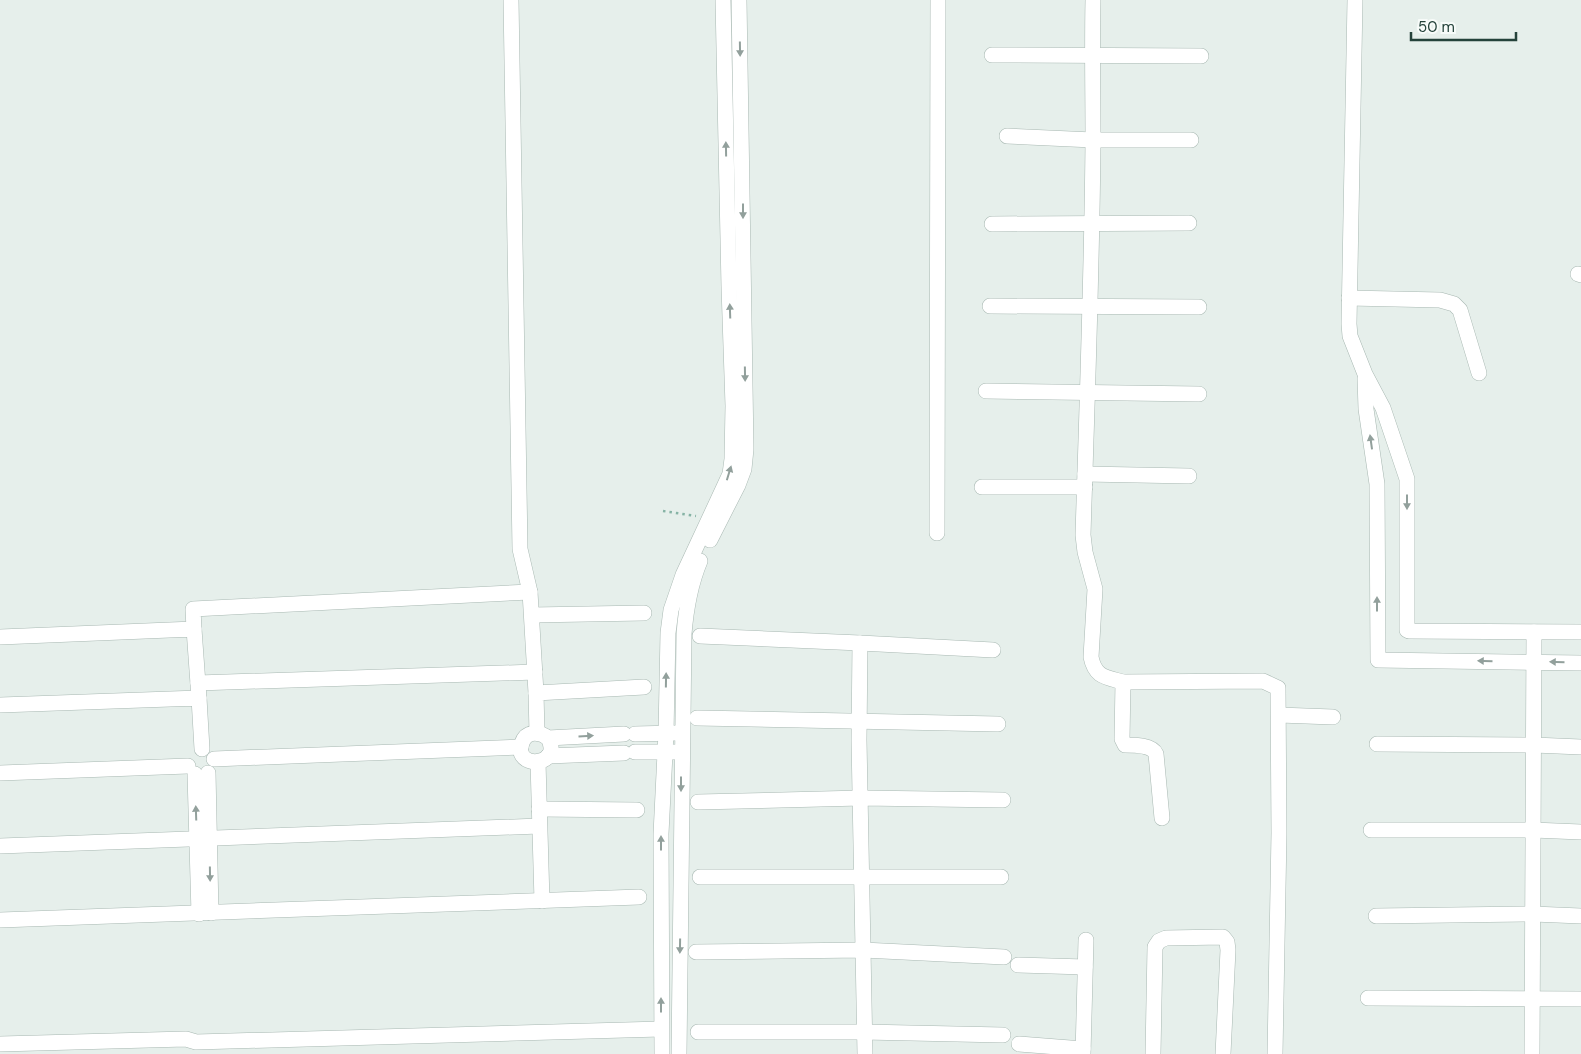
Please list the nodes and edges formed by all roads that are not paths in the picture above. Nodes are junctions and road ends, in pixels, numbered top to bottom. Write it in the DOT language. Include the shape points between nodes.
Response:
graph roads {
  1 [pos="511,0"];
  2 [pos="723,0"];
  3 [pos="739,0"];
  4 [pos="938,0"];
  5 [pos="1093,0"];
  6 [pos="1355,0"];
  7 [pos="992,55"];
  8 [pos="1091,56"];
  9 [pos="1201,56"];
  10 [pos="1007,136"];
  11 [pos="1093,140"];
  12 [pos="1191,140"];
  13 [pos="1189,223"];
  14 [pos="992,224"];
  15 [pos="1091,224"];
  16 [pos="1349,298"];
  17 [pos="990,306"];
  18 [pos="1090,306"];
  19 [pos="1199,307"];
  20 [pos="1479,373"];
  21 [pos="1365,374"];
  22 [pos="986,391"];
  23 [pos="1089,392"];
  24 [pos="1199,394"];
  25 [pos="1189,476"];
  26 [pos="1085,481"];
  27 [pos="982,487"];
  28 [pos="937,533"];
  29 [pos="702,545"];
  30 [pos="688,577"];
  31 [pos="530,592"];
  32 [pos="644,613"];
  33 [pos="532,615"];
  34 [pos="194,629"];
  35 [pos="1534,632"];
  36 [pos="1581,632"];
  37 [pos="668,633"];
  38 [pos="691,635"];
  39 [pos="0,637"];
  40 [pos="860,642"];
  41 [pos="993,650"];
  42 [pos="1534,662"];
  43 [pos="1581,663"];
  44 [pos="535,672"];
  45 [pos="1123,682"];
  46 [pos="644,687"];
  47 [pos="198,691"];
  48 [pos="536,693"];
  49 [pos="0,705"];
  50 [pos="1279,715"];
  51 [pos="1333,717"];
  52 [pos="697,718"];
  53 [pos="860,720"];
  54 [pos="998,724"];
  55 [pos="666,733"];
  56 [pos="682,734"];
  57 [pos="543,736"];
  58 [pos="1377,744"];
  59 [pos="1534,745"];
  60 [pos="521,747"];
  61 [pos="1581,747"];
  62 [pos="202,749"];
  63 [pos="665,752"];
  64 [pos="682,752"];
  65 [pos="543,759"];
  66 [pos="201,768"];
  67 [pos="0,773"];
  68 [pos="861,798"];
  69 [pos="1003,800"];
  70 [pos="698,802"];
  71 [pos="539,809"];
  72 [pos="637,810"];
  73 [pos="1162,818"];
  74 [pos="539,826"];
  75 [pos="1371,830"];
  76 [pos="1533,830"];
  77 [pos="1581,832"];
  78 [pos="204,839"];
  79 [pos="0,846"];
  80 [pos="862,876"];
  81 [pos="700,877"];
  82 [pos="1001,877"];
  83 [pos="639,897"];
  84 [pos="542,901"];
  85 [pos="205,914"];
  86 [pos="1533,914"];
  87 [pos="1376,916"];
  88 [pos="1581,916"];
  89 [pos="0,920"];
  90 [pos="1086,940"];
  91 [pos="863,950"];
  92 [pos="696,952"];
  93 [pos="1004,958"];
  94 [pos="1018,965"];
  95 [pos="1085,967"];
  96 [pos="1368,998"];
  97 [pos="1532,999"];
  98 [pos="1581,999"];
  99 [pos="662,1029"];
  100 [pos="698,1032"];
  101 [pos="864,1032"];
  102 [pos="1003,1035"];
  103 [pos="0,1044"];
  104 [pos="1019,1044"];
  105 [pos="1083,1052"];
  106 [pos="662,1054"];
  107 [pos="679,1054"];
  108 [pos="865,1054"];
  109 [pos="1153,1054"];
  110 [pos="1223,1054"];
  111 [pos="1275,1054"];
  112 [pos="1532,1054"];
  1 -- 31 [label="street" via="520,549"];
  29 -- 2 [label="street, one-way" via="730,474 732,459"];
  3 -- 29 [label="street, one-way" via="746,449 738,485"];
  4 -- 28 [label="street"];
  5 -- 8 [label="street"];
  6 -- 16 [label="street"];
  7 -- 8 [label="street"];
  8 -- 9 [label="street"];
  8 -- 11 [label="street"];
  10 -- 11 [label="street"];
  11 -- 12 [label="street"];
  11 -- 15 [label="street"];
  13 -- 15 [label="street"];
  14 -- 15 [label="street"];
  15 -- 18 [label="street"];
  16 -- 20 [label="street" via="1440,300 1454,304 1460,310"];
  16 -- 21 [label="street" via="1350,336"];
  17 -- 18 [label="street"];
  18 -- 19 [label="street"];
  18 -- 23 [label="street"];
  21 -- 35 [label="street, one-way" via="1383,408 1407,479 1407,630"];
  42 -- 21 [label="street, one-way" via="1378,659 1378,484 1366,409"];
  22 -- 23 [label="street"];
  23 -- 24 [label="street"];
  23 -- 26 [label="street"];
  25 -- 26 [label="street"];
  26 -- 27 [label="street"];
  26 -- 45 [label="street" via="1083,535 1095,589 1091,657 1097,673"];
  29 -- 30 [label="street"];
  30 -- 37 [label="street" via="671,610"];
  30 -- 38 [label="street" via="686,609"];
  31 -- 33 [label="street"];
  31 -- 34 [label="street" via="193,608"];
  32 -- 33 [label="street"];
  33 -- 44 [label="street"];
  34 -- 39 [label="street"];
  34 -- 47 [label="street"];
  35 -- 36 [label="street"];
  35 -- 42 [label="street"];
  37 -- 38 [label="street"];
  55 -- 37 [label="street, one-way"];
  38 -- 40 [label="street"];
  38 -- 56 [label="street"];
  40 -- 41 [label="street"];
  40 -- 53 [label="street"];
  43 -- 42 [label="street, one-way"];
  42 -- 59 [label="street"];
  44 -- 47 [label="street"];
  44 -- 48 [label="street"];
  45 -- 50 [label="street" via="1263,681 1278,688"];
  45 -- 73 [label="street" via="1122,739 1125,744 1154,750"];
  46 -- 48 [label="street"];
  47 -- 49 [label="street"];
  47 -- 62 [label="street"];
  48 -- 57 [label="street"];
  50 -- 51 [label="street"];
  50 -- 111 [label="street"];
  52 -- 53 [label="street"];
  53 -- 54 [label="street"];
  53 -- 68 [label="street"];
  55 -- 56 [label="street"];
  57 -- 55 [label="street, one-way"];
  55 -- 63 [label="street"];
  56 -- 64 [label="street"];
  57 -- 60 [label="street" via="526,736"];
  57 -- 65 [label="street" via="551,747"];
  58 -- 59 [label="street"];
  59 -- 61 [label="street"];
  59 -- 76 [label="street"];
  60 -- 65 [label="street" via="531,762"];
  60 -- 66 [label="street"];
  62 -- 66 [label="street" via="208,750"];
  62 -- 66 [label="street" via="190,754 188,759"];
  63 -- 64 [label="street"];
  63 -- 65 [label="street"];
  99 -- 63 [label="street, one-way" via="661,834"];
  64 -- 107 [label="street, one-way"];
  65 -- 71 [label="street"];
  66 -- 67 [label="street"];
  66 -- 78 [label="street"];
  68 -- 69 [label="street"];
  68 -- 70 [label="street"];
  68 -- 80 [label="street"];
  71 -- 72 [label="street"];
  71 -- 74 [label="street"];
  74 -- 78 [label="street"];
  74 -- 84 [label="street"];
  75 -- 76 [label="street"];
  76 -- 77 [label="street"];
  76 -- 86 [label="street"];
  78 -- 79 [label="street"];
  78 -- 85 [label="street"];
  80 -- 81 [label="street"];
  80 -- 82 [label="street"];
  80 -- 91 [label="street"];
  83 -- 84 [label="street"];
  84 -- 85 [label="street"];
  85 -- 89 [label="street"];
  86 -- 87 [label="street"];
  86 -- 88 [label="street"];
  86 -- 97 [label="street"];
  90 -- 95 [label="street"];
  91 -- 92 [label="street"];
  91 -- 93 [label="street"];
  91 -- 101 [label="street"];
  94 -- 95 [label="street"];
  95 -- 105 [label="street"];
  96 -- 97 [label="street"];
  97 -- 98 [label="street"];
  97 -- 112 [label="street"];
  99 -- 103 [label="street"];
  99 -- 106 [label="street"];
  100 -- 101 [label="street"];
  101 -- 102 [label="street"];
  101 -- 108 [label="street"];
  104 -- 105 [label="street"];
  109 -- 110 [label="street" via="1154,947 1166,938 1223,937 1228,950"];
}
